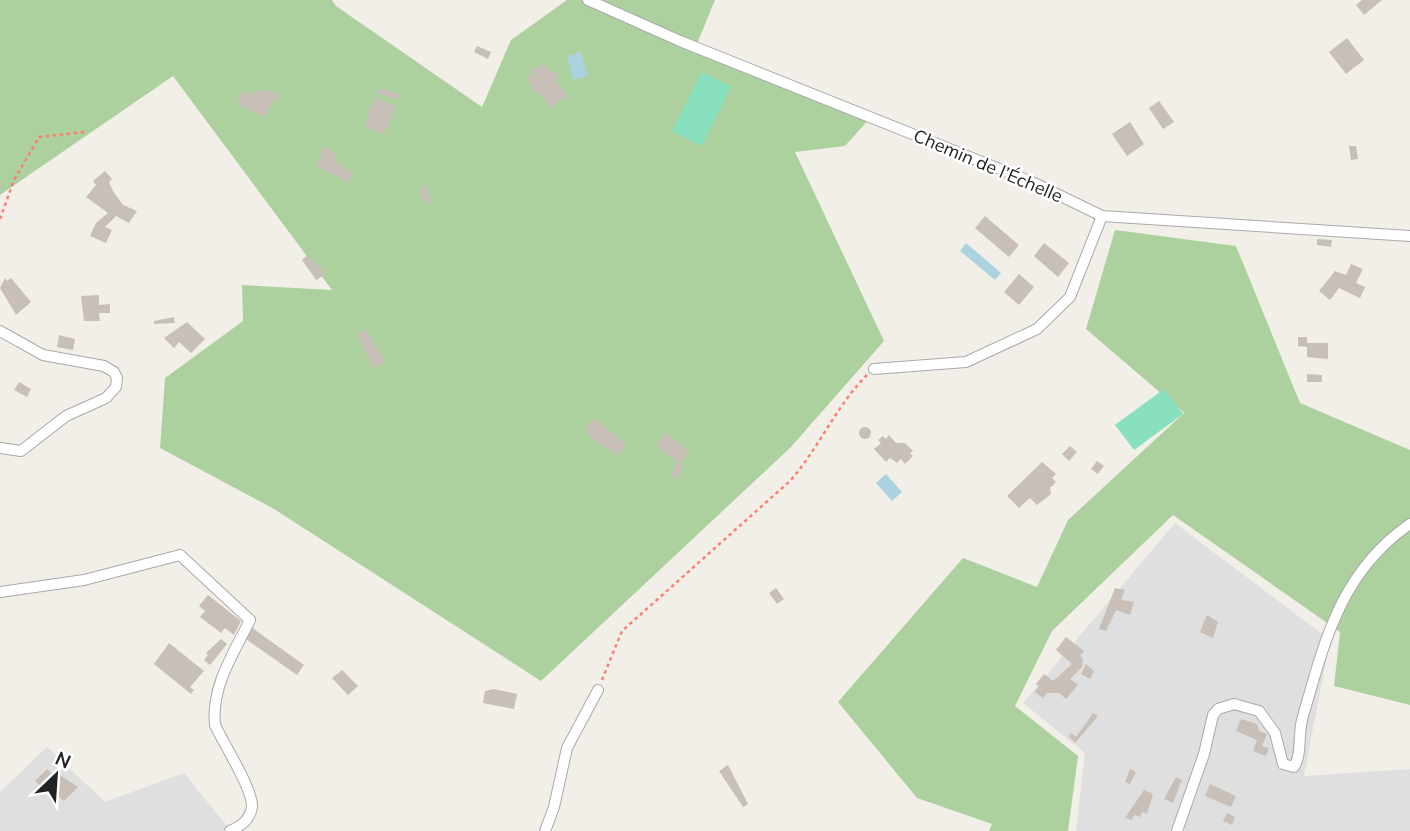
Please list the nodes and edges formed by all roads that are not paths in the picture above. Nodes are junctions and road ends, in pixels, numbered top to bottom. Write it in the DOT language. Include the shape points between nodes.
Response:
graph roads {
  1 [pos="588,0"];
  2 [pos="1102,216"];
  3 [pos="1410,236"];
  4 [pos="0,331"];
  5 [pos="874,369"];
  6 [pos="0,448"];
  7 [pos="1410,524"];
  8 [pos="0,592"];
  9 [pos="598,690"];
  10 [pos="230,831"];
  11 [pos="545,831"];
  12 [pos="1177,831"];
  1 -- 2 [label="street, Chemin de l’Échelle" via="1032,182"];
  2 -- 3 [label="street, Chemin de l’Échelle"];
  2 -- 5 [label="street" via="1070,297 1037,329 966,362"];
  4 -- 6 [label="street" via="43,355 104,366 117,378 106,398 66,416 20,452"];
  7 -- 12 [label="street" via="1365,562 1344,594 1302,723 1294,767 1283,764 1275,733 1259,711 1234,704 1218,709"];
  8 -- 10 [label="street" via="84,580 180,555 250,620 216,690 215,724 251,803 247,819"];
  9 -- 11 [label="street" via="567,748"];
}
